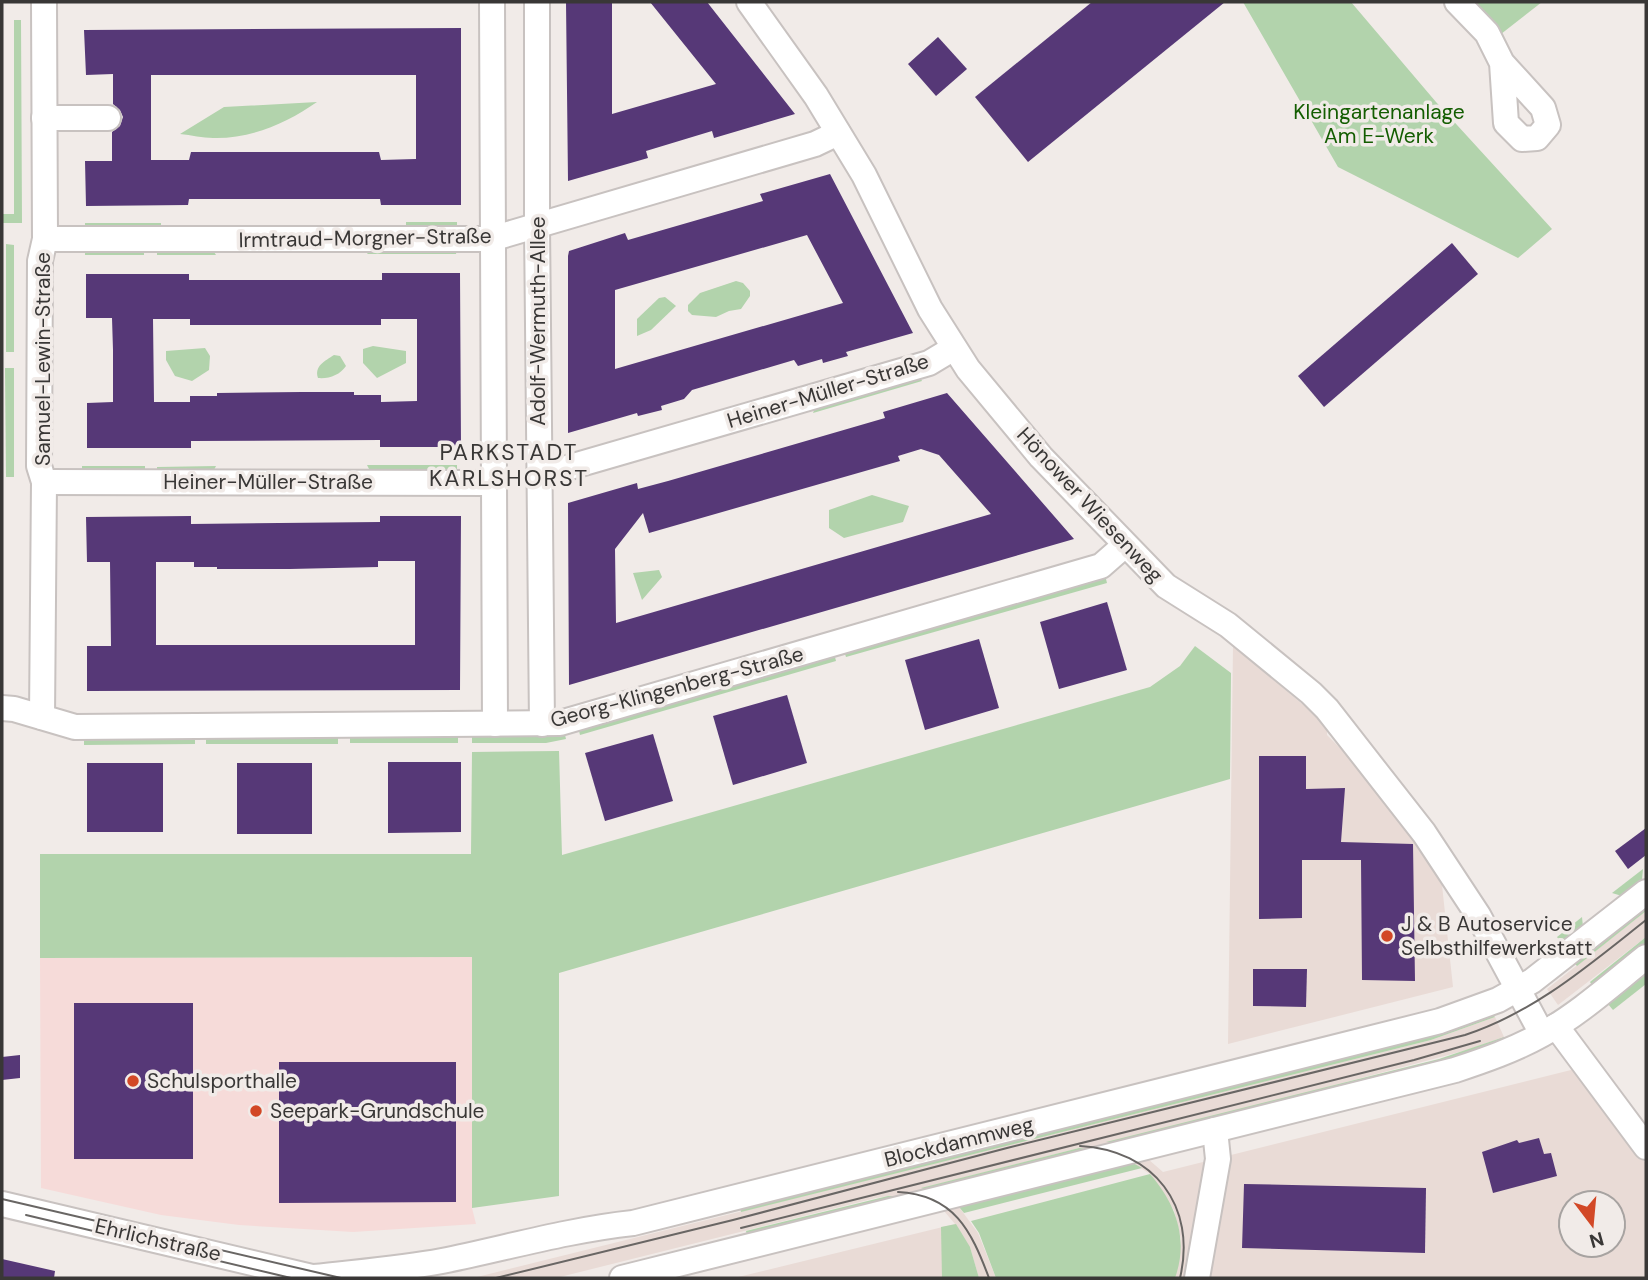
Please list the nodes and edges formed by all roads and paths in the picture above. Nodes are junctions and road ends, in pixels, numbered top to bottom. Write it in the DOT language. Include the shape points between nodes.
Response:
graph roads {
  1 [pos="44,2"];
  2 [pos="492,2"];
  3 [pos="537,2"];
  4 [pos="749,2"];
  5 [pos="1457,2"];
  6 [pos="1502,63"];
  7 [pos="44,118"];
  8 [pos="108,118"];
  9 [pos="838,133"];
  10 [pos="537,225"];
  11 [pos="45,239"];
  12 [pos="491,239"];
  13 [pos="954,348"];
  14 [pos="539,476"];
  15 [pos="44,482"];
  16 [pos="492,483"];
  17 [pos="1125,545"];
  18 [pos="2,708"];
  19 [pos="42,717"];
  20 [pos="495,724"];
  21 [pos="542,724"];
  22 [pos="1646,892"];
  23 [pos="1646,957"];
  24 [pos="1517,989"];
  25 [pos="1549,1030"];
  26 [pos="1215,1130"];
  27 [pos="1646,1147"];
  28 [pos="2,1204"];
  29 [pos="393,1273"];
  30 [pos="315,1277"];
  31 [pos="622,1278"];
  32 [pos="1196,1278"];
  1 -- 7 [label="street, Samuel-Lewin-Straße"];
  2 -- 12 [label="street"];
  3 -- 10 [label="street, Adolf-Wermuth-Allee"];
  4 -- 9 [label="street, Hönower Wiesenweg"];
  5 -- 6 [label="street" via="1487,33"];
  7 -- 8 [label="street"];
  7 -- 11 [label="street, Samuel-Lewin-Straße"];
  9 -- 10 [label="street, Irmtraud-Morgner-Straße" via="815,144"];
  9 -- 13 [label="street, Hönower Wiesenweg"];
  10 -- 12 [label="street, Irmtraud-Morgner-Straße"];
  10 -- 14 [label="street, Adolf-Wermuth-Allee"];
  11 -- 12 [label="street, Irmtraud-Morgner-Straße"];
  11 -- 15 [label="street, Samuel-Lewin-Straße" via="40,261 40,466"];
  12 -- 16 [label="street"];
  13 -- 14 [label="street, Heiner-Müller-Straße" via="929,363"];
  13 -- 17 [label="street, Hönower Wiesenweg" via="1041,457"];
  14 -- 21 [label="street, Adolf-Wermuth-Allee"];
  15 -- 16 [label="street, Heiner-Müller-Straße"];
  15 -- 19 [label="street, Samuel-Lewin-Straße"];
  16 -- 20 [label="street"];
  17 -- 21 [label="street, Georg-Klingenberg-Straße" via="1101,566 664,694 561,723"];
  17 -- 24 [label="street, Hönower Wiesenweg" via="1166,586 1228,625 1327,709 1424,833 1478,915"];
  18 -- 19 [label="street, Georg-Klingenberg-Straße"];
  19 -- 20 [label="street, Georg-Klingenberg-Straße" via="75,726"];
  20 -- 21 [label="street, Georg-Klingenberg-Straße"];
  22 -- 24 [label="street, Blockdammweg" via="1546,972"];
  23 -- 25 [label="street"];
  24 -- 25 [label="street"];
  24 -- 29 [label="street, Blockdammweg" via="1475,1010 1428,1024 633,1223 587,1228"];
  25 -- 26 [label="street" via="1455,1070"];
  25 -- 27 [label="street"];
  26 -- 31 [label="street"];
  26 -- 32 [label="street" via="1218,1159"];
  28 -- 30 [label="street, Ehrlichstraße"];
  29 -- 30 [label="street, Blockdammweg"];
}
